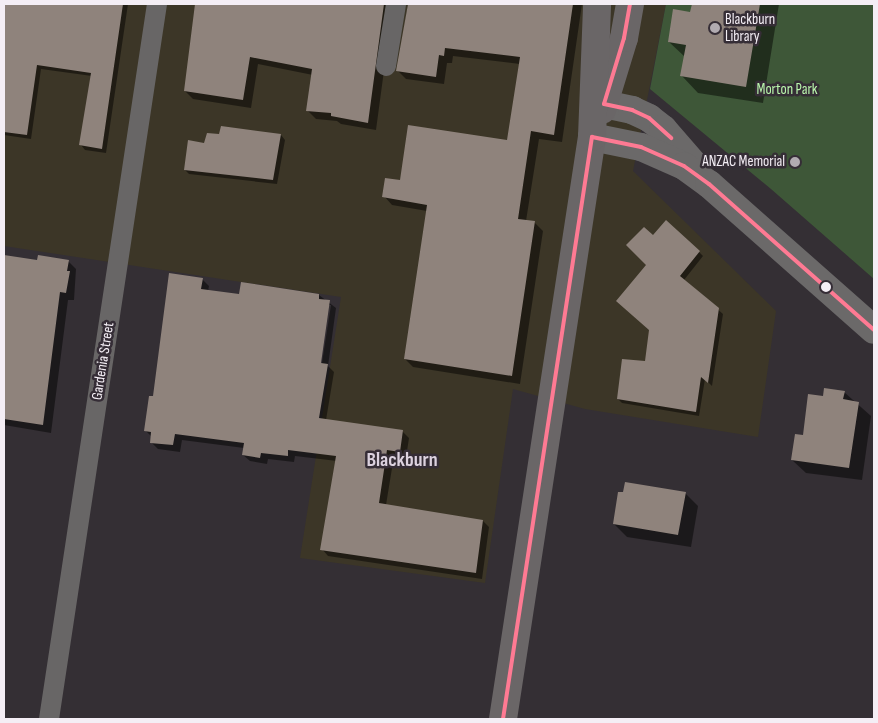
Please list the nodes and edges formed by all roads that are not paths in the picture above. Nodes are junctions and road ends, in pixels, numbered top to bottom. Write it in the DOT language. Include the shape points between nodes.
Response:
graph roads {
  1 [pos="157,4"];
  2 [pos="396,4"];
  3 [pos="597,4"];
  4 [pos="630,4"];
  5 [pos="386,66"];
  6 [pos="596,118"];
  7 [pos="874,330"];
  8 [pos="49,719"];
  9 [pos="503,719"];
  1 -- 8 [label="street, Gardenia Street"];
  2 -- 5 [label="street"];
  3 -- 6 [label="main road"];
  4 -- 6 [label="main road" via="624,38"];
  6 -- 7 [label="street" via="641,147 684,166 709,184"];
  6 -- 9 [label="main road"];
}
